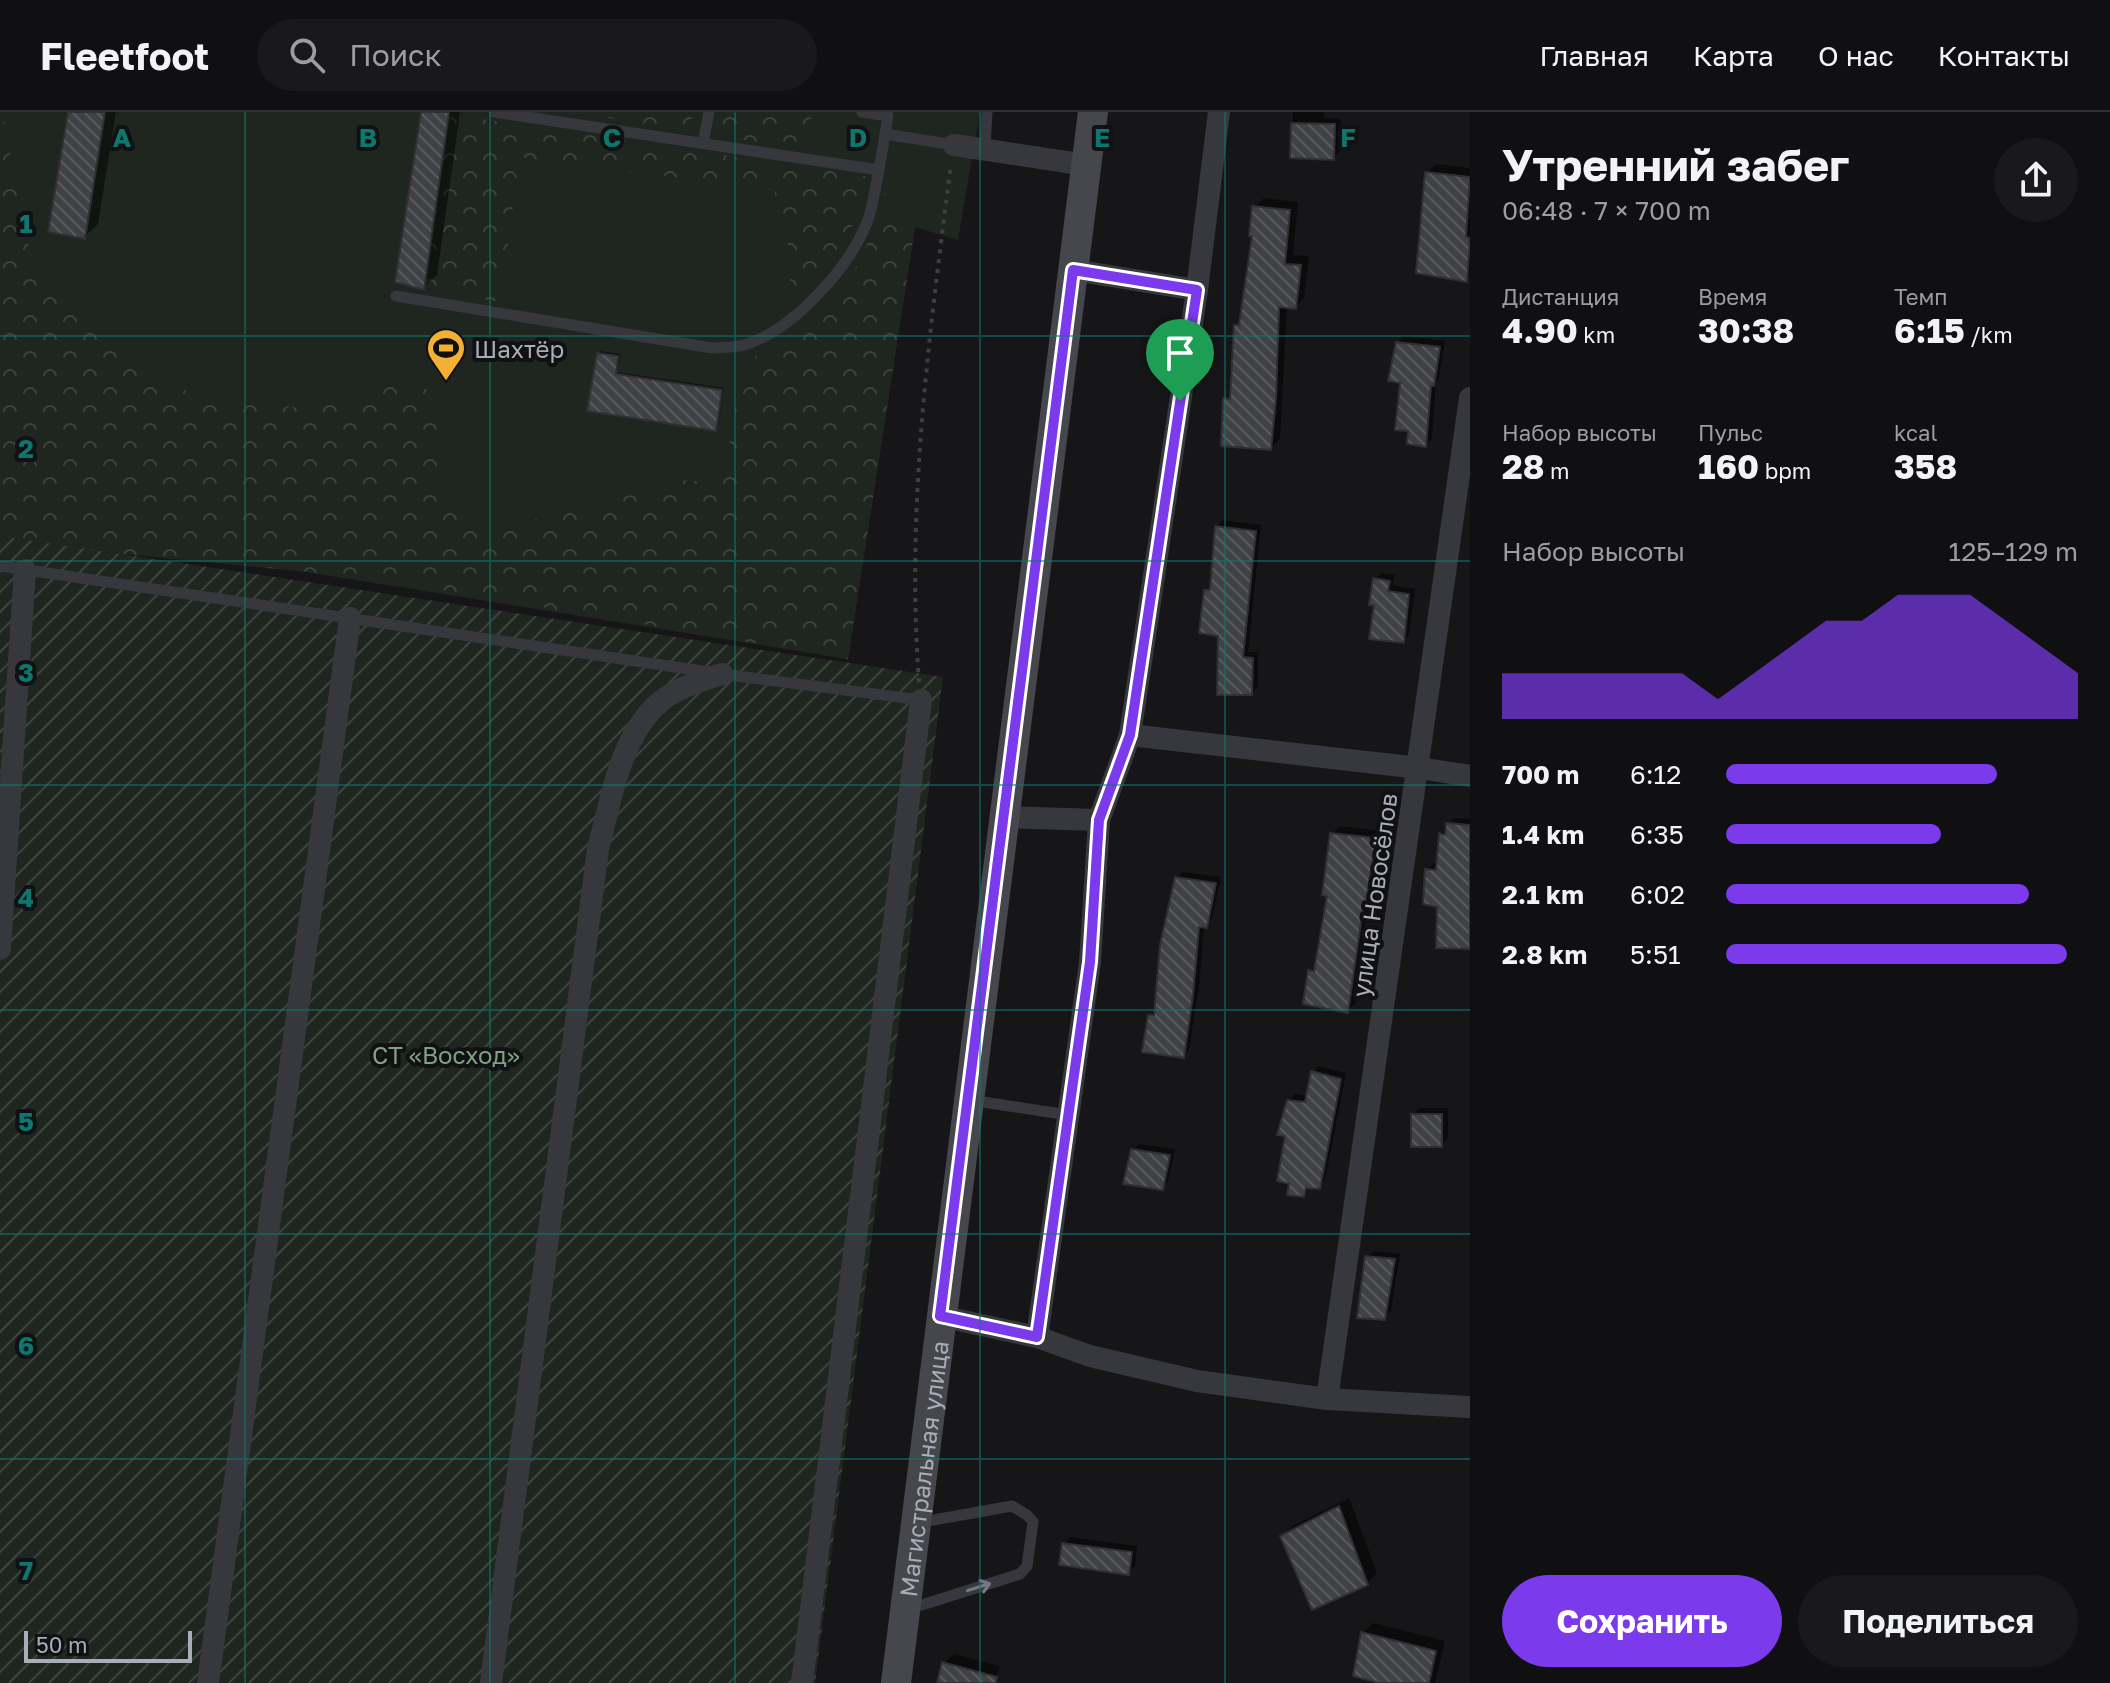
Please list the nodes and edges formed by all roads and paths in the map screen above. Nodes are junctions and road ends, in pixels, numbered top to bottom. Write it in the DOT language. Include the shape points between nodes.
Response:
graph roads {
  1 [pos="494,112"];
  2 [pos="709,112"];
  3 [pos="862,112"];
  4 [pos="987,112"];
  5 [pos="1093,112"];
  6 [pos="1219,112"];
  7 [pos="885,134"];
  8 [pos="703,143"];
  9 [pos="954,145"];
  10 [pos="985,149"];
  11 [pos="1086,165"];
  12 [pos="879,170"];
  13 [pos="1073,270"];
  14 [pos="1197,290"];
  15 [pos="396,296"];
  16 [pos="1470,398"];
  17 [pos="0,566"];
  18 [pos="25,570"];
  19 [pos="350,618"];
  20 [pos="722,674"];
  21 [pos="921,700"];
  22 [pos="1130,735"];
  23 [pos="1419,768"];
  24 [pos="1470,776"];
  25 [pos="1003,817"];
  26 [pos="1099,820"];
  27 [pos="0,949"];
  28 [pos="967,1100"];
  29 [pos="1068,1115"];
  30 [pos="940,1316"];
  31 [pos="1037,1337"];
  32 [pos="1327,1399"];
  33 [pos="1470,1407"];
  34 [pos="915,1524"];
  35 [pos="905,1611"];
  36 [pos="208,1683"];
  37 [pos="491,1683"];
  38 [pos="802,1683"];
  39 [pos="896,1683"];
  1 -- 8 [label="lane"];
  2 -- 8 [label="lane"];
  3 -- 7 [label="lane" via="888,116"];
  4 -- 10 [label="lane"];
  5 -- 11 [label="main road, Магистральная улица"];
  6 -- 14 [label="street"];
  7 -- 9 [label="lane"];
  7 -- 12 [label="lane"];
  8 -- 12 [label="lane"];
  9 -- 10 [label="street"];
  9 -- 21 [label="path" via="920,439 916,634"];
  10 -- 11 [label="street"];
  11 -- 13 [label="main road, Магистральная улица"];
  12 -- 15 [label="lane" via="867,223 831,281 772,331 743,345 712,348"];
  13 -- 14 [label="street"];
  13 -- 25 [label="main road, Магистральная улица"];
  14 -- 22 [label="street"];
  16 -- 23 [label="street, улица Новосёлов"];
  17 -- 18 [label="lane"];
  18 -- 19 [label="lane"];
  18 -- 27 [label="street"];
  19 -- 20 [label="lane"];
  19 -- 36 [label="street"];
  20 -- 21 [label="lane"];
  20 -- 37 [label="street" via="660,701 639,726 617,777 598,849"];
  21 -- 38 [label="street"];
  22 -- 23 [label="street"];
  22 -- 26 [label="street"];
  23 -- 24 [label="street"];
  23 -- 32 [label="street, улица Новосёлов"];
  25 -- 26 [label="street"];
  25 -- 28 [label="main road, Магистральная улица"];
  26 -- 29 [label="street" via="1090,962"];
  28 -- 29 [label="lane"];
  28 -- 30 [label="main road, Магистральная улица"];
  29 -- 31 [label="street"];
  30 -- 31 [label="street"];
  30 -- 34 [label="main road, Магистральная улица"];
  31 -- 32 [label="street" via="1090,1356 1197,1381"];
  32 -- 33 [label="street"];
  34 -- 35 [label="main road, Магистральная улица"];
  35 -- 34 [label="lane, one-way" via="1020,1574 1027,1566 1033,1522 1012,1506"];
  35 -- 39 [label="main road, Магистральная улица"];
}
